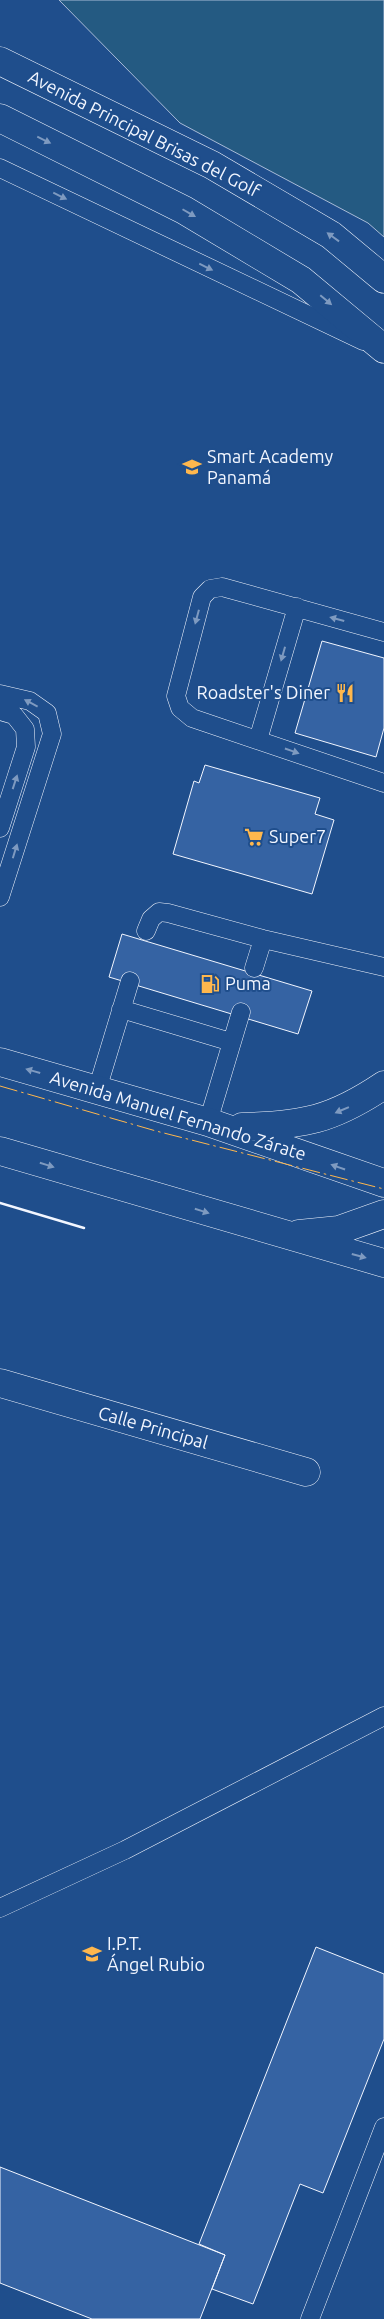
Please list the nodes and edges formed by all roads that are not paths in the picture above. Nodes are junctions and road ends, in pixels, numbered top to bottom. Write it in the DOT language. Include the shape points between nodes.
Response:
graph roads {
  1 [pos="0,61"];
  2 [pos="0,118"];
  3 [pos="0,168"];
  4 [pos="384,279"];
  5 [pos="384,350"];
  6 [pos="297,607"];
  7 [pos="384,632"];
  8 [pos="0,694"];
  9 [pos="0,711"];
  10 [pos="258,740"];
  11 [pos="384,783"];
  12 [pos="0,828"];
  13 [pos="0,897"];
  14 [pos="146,931"];
  15 [pos="262,939"];
  16 [pos="384,967"];
  17 [pos="254,968"];
  18 [pos="130,981"];
  19 [pos="121,1009"];
  20 [pos="240,1012"];
  21 [pos="231,1042"];
  22 [pos="0,1062"];
  23 [pos="384,1085"];
  24 [pos="97,1090"];
  25 [pos="217,1125"];
  26 [pos="0,1151"];
  27 [pos="384,1183"];
  28 [pos="384,1214"];
  29 [pos="285,1236"];
  30 [pos="384,1263"];
  31 [pos="0,1383"];
  32 [pos="306,1472"];
  33 [pos="384,1716"];
  34 [pos="0,1908"];
  35 [pos="384,2127"];
  36 [pos="310,2319"];
  4 -- 1 [label="street, Avenida Principal Brisas del Golf, one-way" via="331,236 212,165"];
  2 -- 5 [label="street, one-way" via="184,210 301,280"];
  3 -- 5 [label="lane, one-way"];
  7 -- 6 [label="lane, one-way"];
  6 -- 10 [label="lane, one-way"];
  6 -- 10 [label="lane, one-way" via="222,587 210,589 202,597 176,696 180,708 192,718"];
  13 -- 8 [label="lane, one-way" via="52,734 47,713 30,701"];
  12 -- 9 [label="lane, one-way" via="26,747 25,729 14,715"];
  10 -- 11 [label="lane, one-way"];
  14 -- 15 [label="lane" via="151,919 159,912"];
  15 -- 16 [label="lane"];
  15 -- 17 [label="lane"];
  18 -- 19 [label="lane"];
  19 -- 21 [label="lane"];
  19 -- 24 [label="lane"];
  20 -- 21 [label="lane"];
  21 -- 25 [label="lane"];
  24 -- 22 [label="street, Avenida Manuel Fernando Zárate, one-way"];
  23 -- 25 [label="street, one-way" via="356,1104 322,1118 282,1126"];
  24 -- 25 [label="street, Avenida Manuel Fernando Zárate"];
  27 -- 25 [label="street, Avenida Manuel Fernando Zárate, one-way"];
  26 -- 29 [label="street, one-way"];
  28 -- 29 [label="street" via="339,1230"];
  29 -- 30 [label="street, one-way"];
  31 -- 32 [label="street, Calle Principal"];
  33 -- 34 [label="lane" via="125,1850"];
  35 -- 36 [label="lane"];
}
